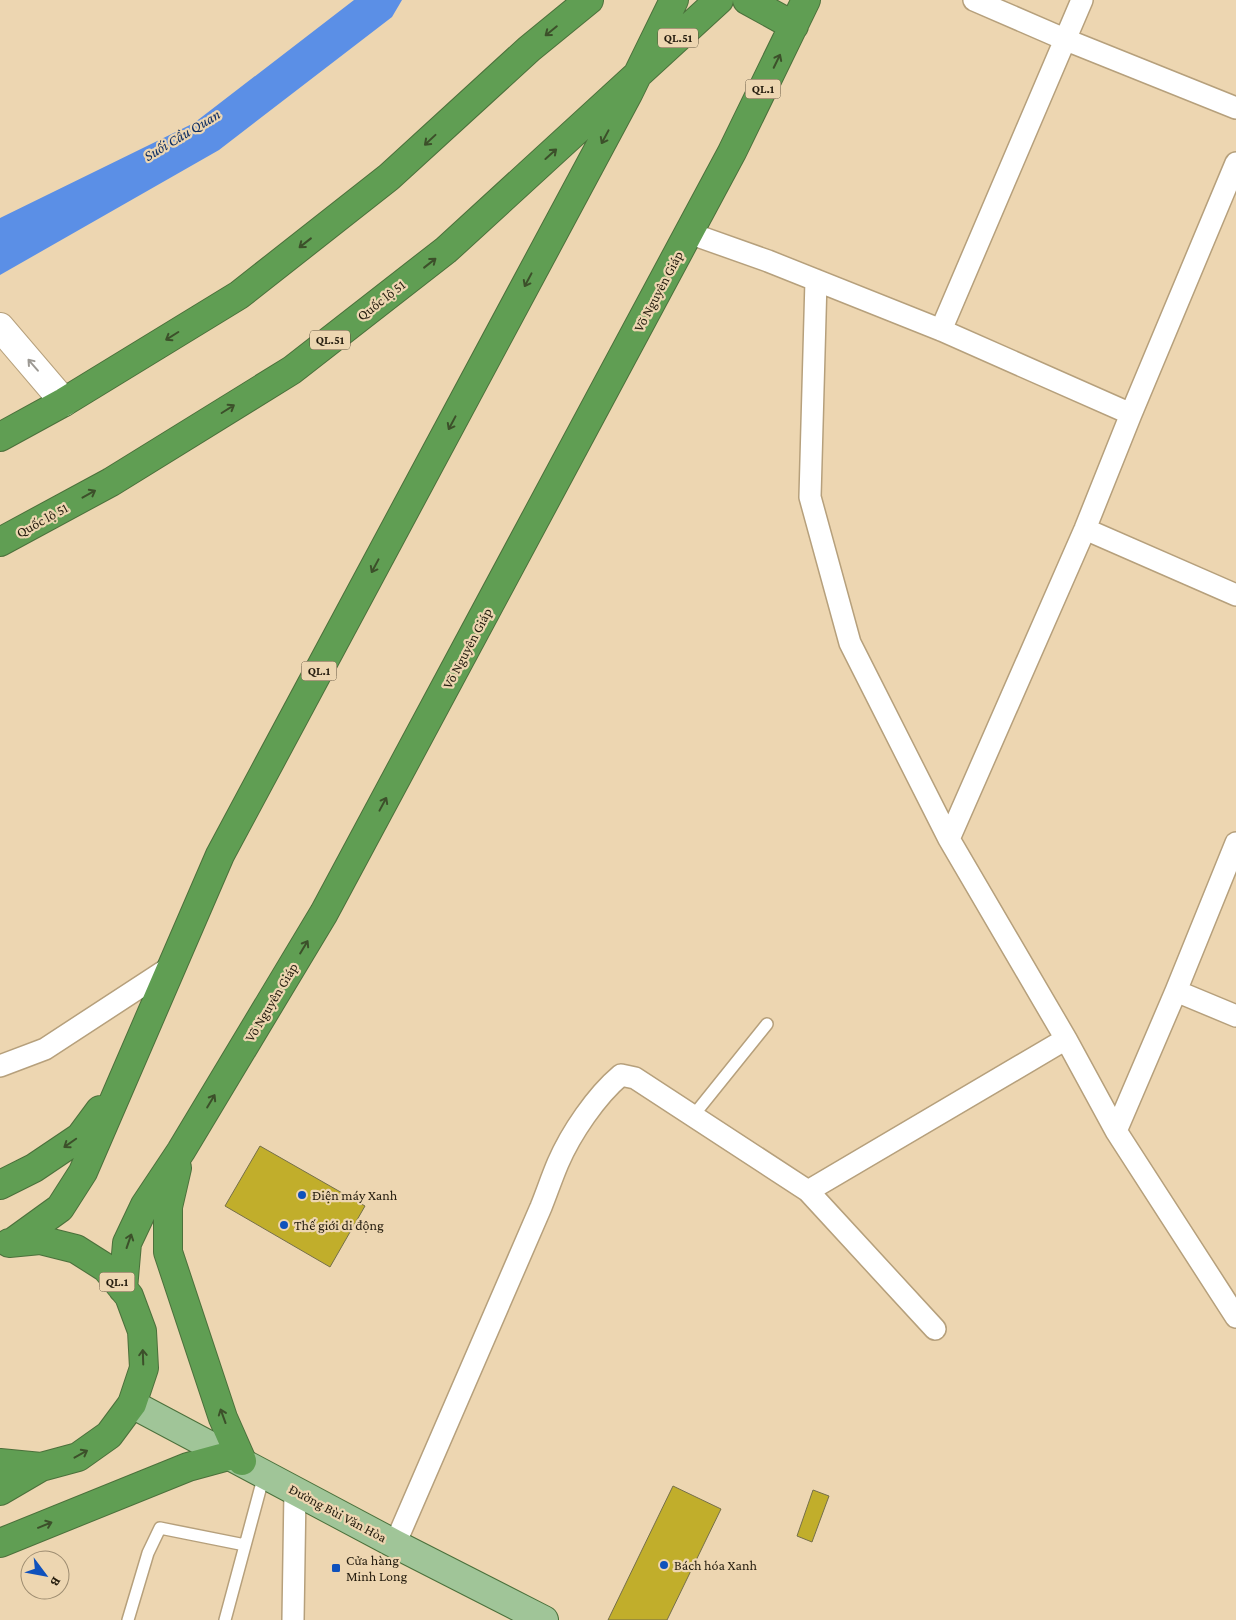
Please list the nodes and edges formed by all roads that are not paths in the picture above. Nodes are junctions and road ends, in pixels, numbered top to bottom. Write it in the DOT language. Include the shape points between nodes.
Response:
graph roads {
  1 [pos="589,0"];
  2 [pos="674,0"];
  3 [pos="719,0"];
  4 [pos="746,0"];
  5 [pos="806,0"];
  6 [pos="974,0"];
  7 [pos="1082,0"];
  8 [pos="794,26"];
  9 [pos="1064,39"];
  10 [pos="637,75"];
  11 [pos="1236,108"];
  12 [pos="1236,163"];
  13 [pos="689,233"];
  14 [pos="816,280"];
  15 [pos="1,328"];
  16 [pos="941,330"];
  17 [pos="64,402"];
  18 [pos="1131,414"];
  19 [pos="0,437"];
  20 [pos="1085,529"];
  21 [pos="0,542"];
  22 [pos="1236,596"];
  23 [pos="950,839"];
  24 [pos="1236,843"];
  25 [pos="172,966"];
  26 [pos="1176,991"];
  27 [pos="1236,1016"];
  28 [pos="767,1024"];
  29 [pos="1066,1039"];
  30 [pos="130,1063"];
  31 [pos="0,1066"];
  32 [pos="693,1116"];
  33 [pos="1116,1131"];
  34 [pos="181,1151"];
  35 [pos="0,1185"];
  36 [pos="808,1191"];
  37 [pos="6,1244"];
  38 [pos="123,1289"];
  39 [pos="1236,1316"];
  40 [pos="935,1328"];
  41 [pos="132,1404"];
  42 [pos="0,1463"];
  43 [pos="246,1463"];
  44 [pos="41,1467"];
  45 [pos="0,1491"];
  46 [pos="295,1491"];
  47 [pos="0,1543"];
  48 [pos="395,1544"];
  49 [pos="245,1545"];
  50 [pos="128,1620"];
  51 [pos="225,1620"];
  52 [pos="293,1620"];
  53 [pos="544,1620"];
  1 -- 17 [label="highway, one-way" via="530,49 390,177 238,295"];
  2 -- 10 [label="highway, QL.1"];
  3 -- 10 [label="highway, Quốc lộ 51 / QL.51"];
  4 -- 8 [label="highway"];
  5 -- 8 [label="highway, Võ Nguyên Giáp / QL.1"];
  6 -- 9 [label="street"];
  7 -- 9 [label="street"];
  13 -- 8 [label="highway, Võ Nguyên Giáp / QL.1, one-way"];
  9 -- 11 [label="street"];
  9 -- 16 [label="street"];
  21 -- 10 [label="highway, Quốc lộ 51 / QL.51, one-way" via="111,482 292,370 446,250"];
  10 -- 25 [label="highway, QL.1, one-way" via="220,855"];
  12 -- 18 [label="street"];
  13 -- 14 [label="street"];
  34 -- 13 [label="highway, Võ Nguyên Giáp / QL.1, one-way" via="324,913"];
  14 -- 16 [label="street"];
  14 -- 23 [label="street" via="810,497 850,643"];
  17 -- 15 [label="street, one-way"];
  16 -- 18 [label="street"];
  17 -- 19 [label="highway"];
  18 -- 20 [label="street"];
  20 -- 22 [label="street"];
  20 -- 23 [label="street"];
  23 -- 29 [label="street"];
  24 -- 26 [label="street"];
  25 -- 30 [label="highway, QL.1"];
  25 -- 31 [label="street" via="45,1049"];
  26 -- 27 [label="street"];
  26 -- 33 [label="street"];
  28 -- 32 [label="lane"];
  29 -- 33 [label="street"];
  29 -- 36 [label="street"];
  30 -- 35 [label="highway, one-way" via="109,1100 80,1137 34,1168"];
  30 -- 37 [label="highway, QL.1" via="83,1172 60,1208"];
  32 -- 36 [label="street"];
  32 -- 48 [label="street" via="635,1078 621,1075 579,1126 558,1162"];
  33 -- 39 [label="street"];
  38 -- 34 [label="highway, Võ Nguyên Giáp / QL.1, one-way" via="127,1243 145,1206"];
  43 -- 34 [label="highway, one-way" via="224,1418 168,1252 168,1206"];
  36 -- 40 [label="street"];
  37 -- 38 [label="highway, QL.1" via="40,1240 76,1249 106,1268"];
  41 -- 38 [label="highway, QL.1, one-way" via="144,1368 142,1331 129,1296"];
  41 -- 43 [label="main road, Đường Bùi Văn Hòa"];
  44 -- 41 [label="highway, QL.1, one-way" via="78,1457 102,1441"];
  42 -- 44 [label="highway, QL.1"];
  43 -- 46 [label="main road, Đường Bùi Văn Hòa"];
  47 -- 43 [label="highway, one-way" via="188,1467"];
  43 -- 49 [label="lane"];
  44 -- 45 [label="highway, QL.1"];
  46 -- 48 [label="main road, Đường Bùi Văn Hòa"];
  46 -- 52 [label="street"];
  48 -- 53 [label="main road, Đường Bùi Văn Hòa"];
  49 -- 50 [label="lane" via="160,1528 148,1553"];
  49 -- 51 [label="lane"];
}
